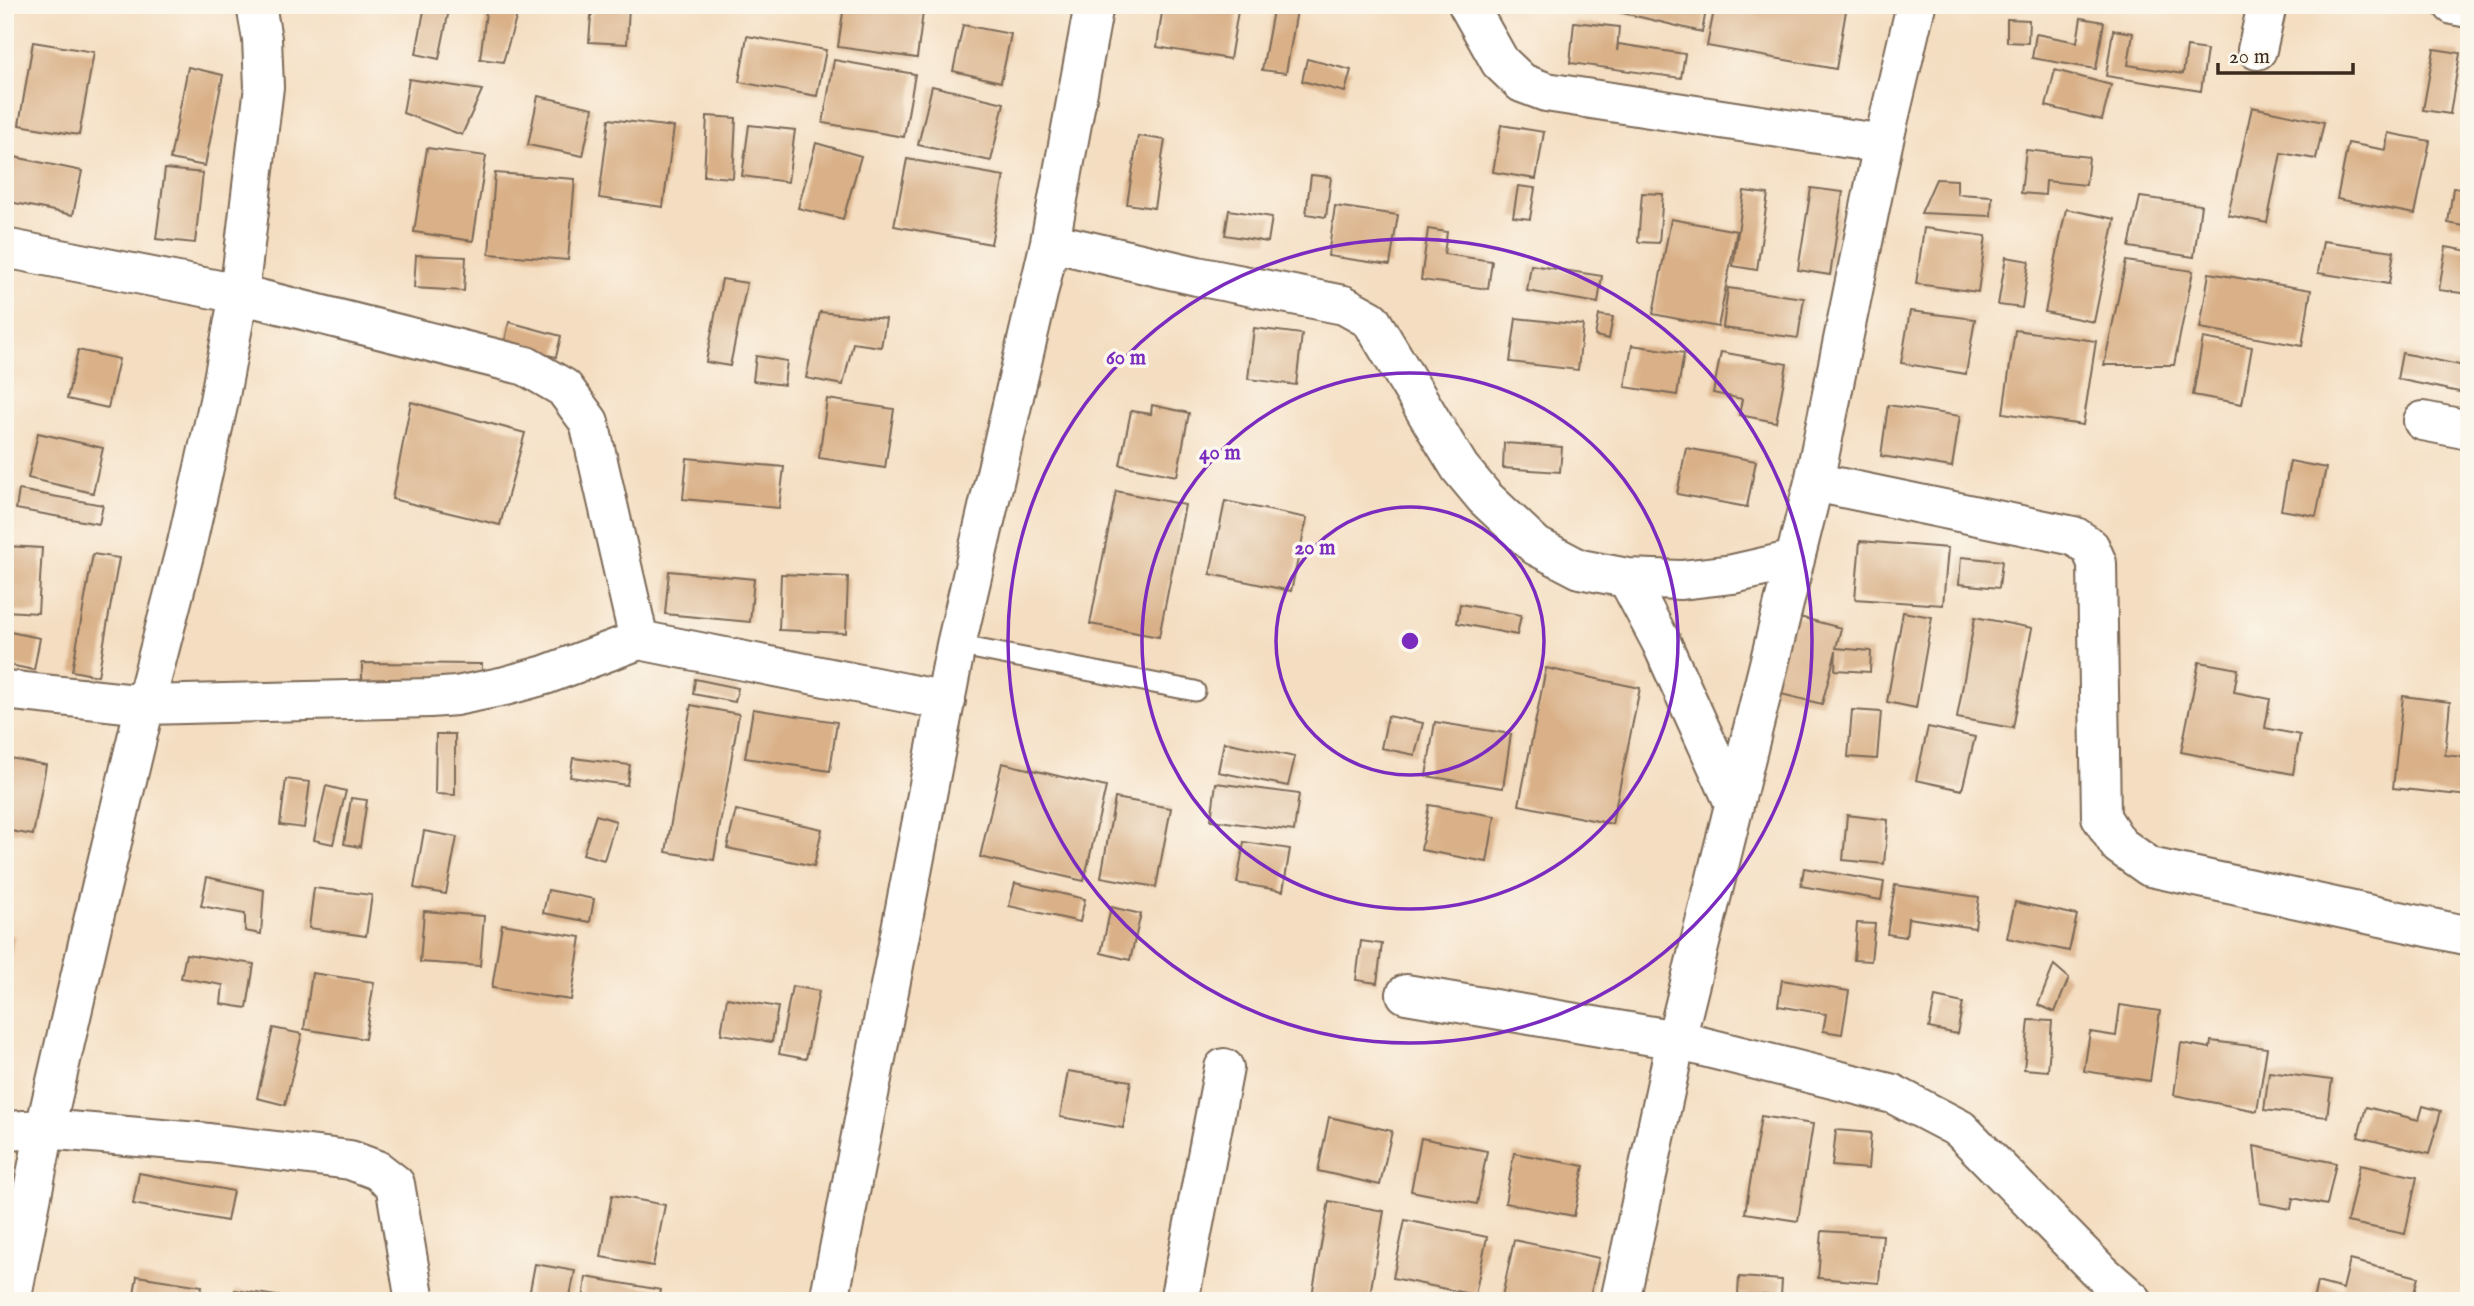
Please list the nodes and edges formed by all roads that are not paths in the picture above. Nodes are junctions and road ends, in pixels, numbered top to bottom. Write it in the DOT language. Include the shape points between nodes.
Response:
graph roads {
  1 [pos="257,5"];
  2 [pos="1094,5"];
  3 [pos="1468,5"];
  4 [pos="1916,5"];
  5 [pos="2267,5"];
  6 [pos="2453,5"];
  7 [pos="2469,8"];
  8 [pos="2257,50"];
  9 [pos="1883,144"];
  10 [pos="1049,242"];
  11 [pos="5,248"];
  12 [pos="239,294"];
  13 [pos="2423,421"];
  14 [pos="2469,430"];
  15 [pos="1814,482"];
  16 [pos="1795,560"];
  17 [pos="1626,578"];
  18 [pos="639,640"];
  19 [pos="956,645"];
  20 [pos="5,690"];
  21 [pos="1195,691"];
  22 [pos="946,701"];
  23 [pos="145,705"];
  24 [pos="1734,803"];
  25 [pos="2469,936"];
  26 [pos="1406,994"];
  27 [pos="1676,1040"];
  28 [pos="1224,1068"];
  29 [pos="45,1129"];
  30 [pos="5,1131"];
  31 [pos="11,1301"];
  32 [pos="415,1301"];
  33 [pos="829,1301"];
  34 [pos="1179,1301"];
  35 [pos="1620,1301"];
  36 [pos="2133,1301"];
  1 -- 12 [label="street" via="264,88"];
  2 -- 10 [label="street"];
  3 -- 9 [label="street" via="1500,62 1522,83 1546,92"];
  4 -- 9 [label="street"];
  5 -- 8 [label="street"];
  6 -- 7 [label="street"];
  9 -- 15 [label="street"];
  10 -- 17 [label="street" via="1344,304 1371,320 1460,468 1485,498 1536,546 1580,569"];
  10 -- 19 [label="street"];
  11 -- 12 [label="street"];
  12 -- 18 [label="street" via="526,366 564,388 589,422"];
  12 -- 23 [label="street" via="187,543"];
  13 -- 14 [label="street"];
  15 -- 16 [label="street"];
  15 -- 25 [label="street" via="2074,537 2090,547 2098,575 2101,817 2119,845 2150,867"];
  16 -- 17 [label="street" via="1681,580"];
  16 -- 24 [label="street"];
  17 -- 24 [label="street" via="1661,642"];
  18 -- 22 [label="street"];
  18 -- 23 [label="street" via="545,675 456,696"];
  19 -- 21 [label="lane"];
  19 -- 22 [label="street"];
  20 -- 23 [label="street"];
  22 -- 33 [label="street"];
  23 -- 29 [label="street"];
  24 -- 27 [label="street"];
  26 -- 27 [label="street"];
  27 -- 35 [label="street"];
  27 -- 36 [label="street" via="1893,1094 1960,1129"];
  28 -- 34 [label="street"];
  29 -- 30 [label="street"];
  29 -- 31 [label="street"];
  29 -- 32 [label="street" via="350,1160 377,1170 395,1184"];
}
